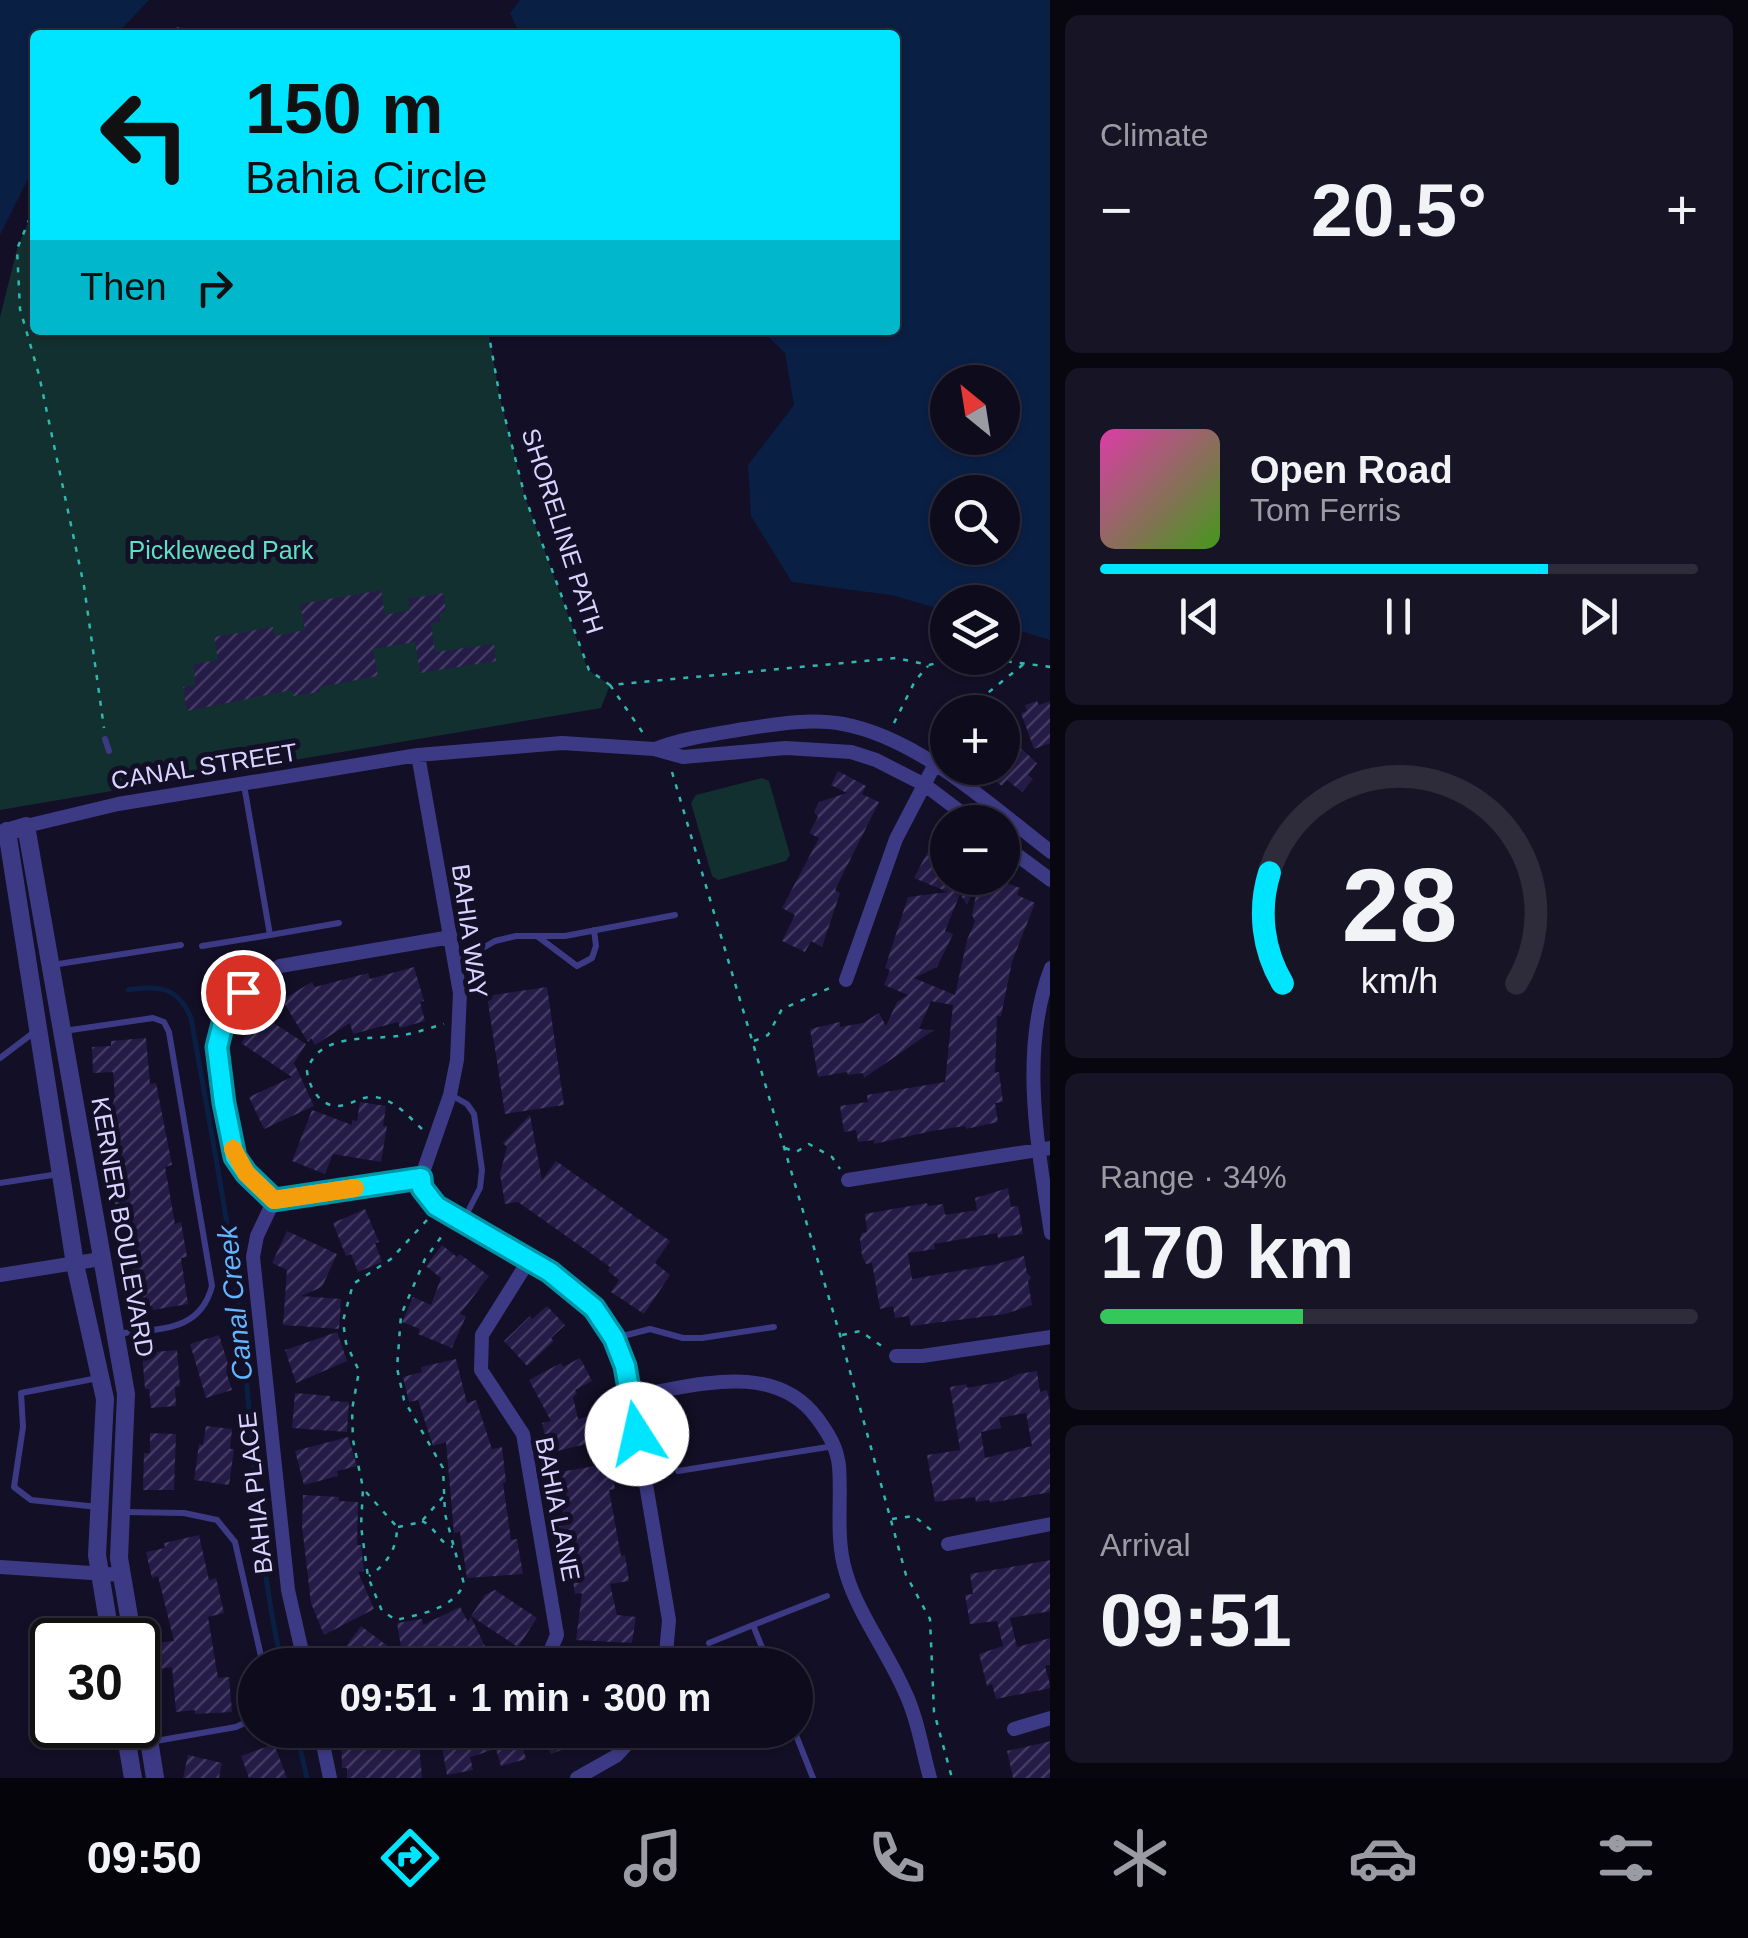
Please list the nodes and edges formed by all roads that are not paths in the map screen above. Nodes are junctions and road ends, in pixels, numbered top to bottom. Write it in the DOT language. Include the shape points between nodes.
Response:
graph roads {
  1 [pos="104,739"];
  2 [pos="654,749"];
  3 [pos="109,751"];
  4 [pos="418,755"];
  5 [pos="930,762"];
  6 [pos="930,772"];
  7 [pos="244,784"];
  8 [pos="922,784"];
  9 [pos="962,785"];
  10 [pos="951,805"];
  11 [pos="26,826"];
  12 [pos="2,831"];
  13 [pos="1050,852"];
  14 [pos="1020,858"];
  15 [pos="1050,880"];
  16 [pos="675,916"];
  17 [pos="339,923"];
  18 [pos="594,930"];
  19 [pos="270,934"];
  20 [pos="536,935"];
  21 [pos="451,937"];
  22 [pos="182,945"];
  23 [pos="202,946"];
  24 [pos="454,956"];
  25 [pos="50,965"];
  26 [pos="1050,968"];
  27 [pos="846,980"];
  28 [pos="38,1030"];
  29 [pos="64,1031"];
  30 [pos="0,1058"];
  31 [pos="450,1094"];
  32 [pos="1044,1150"];
  33 [pos="61,1174"];
  34 [pos="421,1178"];
  35 [pos="848,1180"];
  36 [pos="0,1183"];
  37 [pos="274,1200"];
  38 [pos="459,1220"];
  39 [pos="1050,1233"];
  40 [pos="102,1259"];
  41 [pos="530,1260"];
  42 [pos="75,1264"];
  43 [pos="0,1275"];
  44 [pos="774,1327"];
  45 [pos="116,1334"];
  46 [pos="614,1338"];
  47 [pos="1050,1338"];
  48 [pos="896,1356"];
  49 [pos="102,1378"];
  50 [pos="631,1396"];
  51 [pos="834,1446"];
  52 [pos="678,1472"];
  53 [pos="99,1508"];
  54 [pos="121,1512"];
  55 [pos="1050,1524"];
  56 [pos="948,1544"];
  57 [pos="0,1567"];
  58 [pos="100,1574"];
  59 [pos="122,1576"];
  60 [pos="827,1596"];
  61 [pos="107,1618"];
  62 [pos="129,1618"];
  63 [pos="753,1626"];
  64 [pos="708,1643"];
  65 [pos="258,1648"];
  66 [pos="302,1648"];
  67 [pos="551,1648"];
  68 [pos="667,1648"];
  69 [pos="762,1648"];
  70 [pos="1050,1718"];
  71 [pos="238,1726"];
  72 [pos="1014,1729"];
  73 [pos="160,1741"];
  74 [pos="128,1748"];
  75 [pos="150,1748"];
  76 [pos="324,1748"];
  77 [pos="623,1748"];
  78 [pos="801,1748"];
  79 [pos="133,1778"];
  80 [pos="155,1778"];
  81 [pos="330,1778"];
  82 [pos="577,1778"];
  83 [pos="813,1778"];
  84 [pos="930,1778"];
  1 -- 3 [label="lane"];
  2 -- 4 [label="street, CANAL STREET" via="562,743"];
  2 -- 5 [label="street" via="786,722 844,724"];
  2 -- 8 [label="street" via="683,757 786,748 852,752"];
  4 -- 7 [label="street, CANAL STREET"];
  4 -- 21 [label="street, BAHIA WAY"];
  6 -- 8 [label="street"];
  7 -- 11 [label="street, CANAL STREET"];
  7 -- 19 [label="lane"];
  8 -- 10 [label="street"];
  8 -- 27 [label="street"];
  9 -- 13 [label="street"];
  11 -- 12 [label="street, CANAL STREET"];
  11 -- 25 [label="street, KERNER BOULEVARD"];
  12 -- 28 [label="street, KERNER BOULEVARD"];
  14 -- 15 [label="street"];
  16 -- 18 [label="lane"];
  17 -- 19 [label="lane"];
  18 -- 20 [label="lane"];
  18 -- 20 [label="lane" via="592,958 577,966"];
  19 -- 23 [label="lane"];
  20 -- 24 [label="lane"];
  21 -- 24 [label="street, BAHIA WAY"];
  21 -- 37 [label="street" via="280,966 243,992 225,1015 217,1047 235,1157"];
  22 -- 25 [label="lane"];
  24 -- 31 [label="street, BAHIA WAY" via="460,993"];
  25 -- 29 [label="street, KERNER BOULEVARD"];
  26 -- 32 [label="street" via="1034,1037"];
  28 -- 30 [label="lane"];
  28 -- 33 [label="street, KERNER BOULEVARD"];
  29 -- 40 [label="street, KERNER BOULEVARD"];
  29 -- 45 [label="lane" via="164,1022 190,1149 212,1286 208,1302 192,1320"];
  31 -- 34 [label="street, BAHIA WAY"];
  31 -- 38 [label="lane" via="474,1114 482,1170 480,1188"];
  32 -- 35 [label="street"];
  32 -- 39 [label="street"];
  33 -- 36 [label="lane"];
  33 -- 42 [label="street, KERNER BOULEVARD"];
  34 -- 37 [label="street"];
  34 -- 38 [label="street" via="436,1206"];
  37 -- 66 [label="street, BAHIA PLACE" via="253,1257 288,1590"];
  38 -- 41 [label="street"];
  40 -- 42 [label="street"];
  40 -- 45 [label="street, KERNER BOULEVARD"];
  41 -- 46 [label="street" via="577,1291"];
  41 -- 67 [label="street, BAHIA LANE" via="482,1335 481,1370 522,1434 557,1635"];
  42 -- 43 [label="street"];
  42 -- 49 [label="street, KERNER BOULEVARD"];
  44 -- 46 [label="lane" via="702,1338 650,1328"];
  45 -- 54 [label="street, KERNER BOULEVARD" via="126,1394"];
  46 -- 50 [label="street"];
  47 -- 48 [label="street"];
  49 -- 53 [label="street, KERNER BOULEVARD"];
  49 -- 53 [label="lane" via="21,1393 14,1487 31,1500"];
  50 -- 51 [label="street" via="743,1380 769,1384 806,1404"];
  50 -- 68 [label="street" via="668,1620"];
  51 -- 52 [label="lane"];
  51 -- 84 [label="street" via="846,1574 906,1693"];
  53 -- 58 [label="street, KERNER BOULEVARD"];
  54 -- 59 [label="street, KERNER BOULEVARD"];
  54 -- 65 [label="lane" via="216,1520 235,1542"];
  55 -- 56 [label="street"];
  57 -- 58 [label="street"];
  58 -- 59 [label="street"];
  58 -- 61 [label="street, KERNER BOULEVARD"];
  59 -- 62 [label="street, KERNER BOULEVARD"];
  60 -- 63 [label="lane"];
  63 -- 64 [label="lane"];
  63 -- 69 [label="lane"];
  70 -- 72 [label="street"];
  71 -- 73 [label="lane"];
  74 -- 79 [label="street"];
  75 -- 80 [label="street"];
  76 -- 81 [label="street"];
  77 -- 82 [label="street"];
  78 -- 83 [label="lane"];
}
